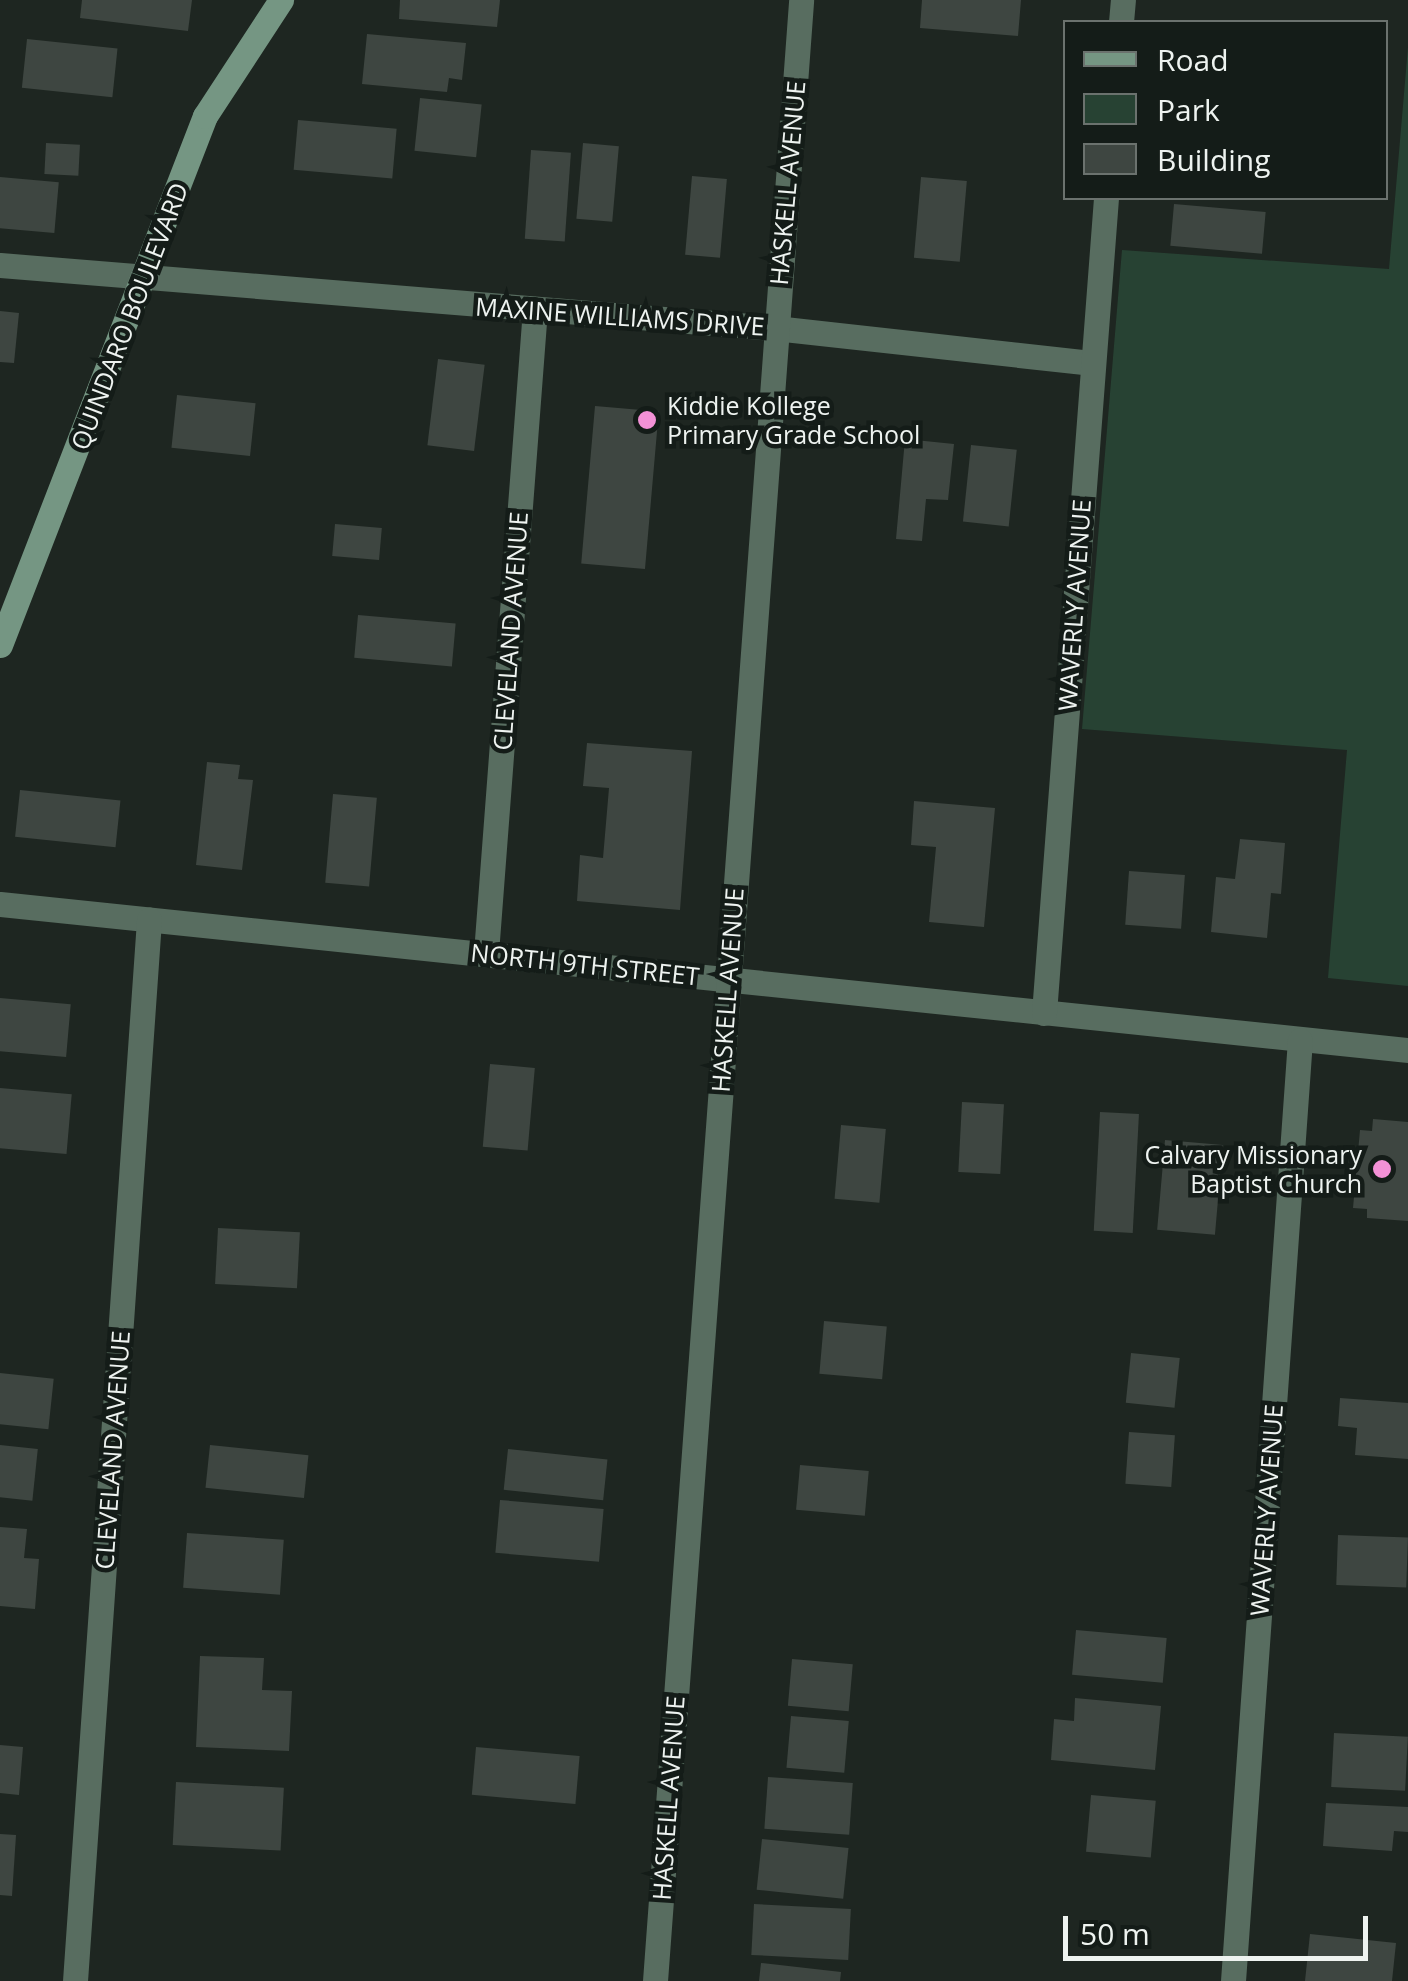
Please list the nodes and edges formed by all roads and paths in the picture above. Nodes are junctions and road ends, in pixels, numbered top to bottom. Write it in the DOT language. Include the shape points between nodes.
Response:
graph roads {
  1 [pos="281,0"];
  2 [pos="802,0"];
  3 [pos="1106,200"];
  4 [pos="0,265"];
  5 [pos="146,279"];
  6 [pos="535,310"];
  7 [pos="775,328"];
  8 [pos="1092,363"];
  9 [pos="0,645"];
  10 [pos="0,904"];
  11 [pos="149,920"];
  12 [pos="486,953"];
  13 [pos="728,979"];
  14 [pos="1044,1013"];
  15 [pos="1300,1040"];
  16 [pos="1408,1050"];
  17 [pos="75,1981"];
  18 [pos="655,1981"];
  19 [pos="1233,1981"];
  1 -- 5 [label="main road, QUINDARO BOULEVARD" via="206,116"];
  2 -- 7 [label="street, HASKELL AVENUE"];
  3 -- 8 [label="street, WAVERLY AVENUE"];
  4 -- 5 [label="street, MAXINE WILLIAMS DRIVE"];
  5 -- 6 [label="street, MAXINE WILLIAMS DRIVE"];
  5 -- 9 [label="main road, QUINDARO BOULEVARD"];
  6 -- 7 [label="street, MAXINE WILLIAMS DRIVE"];
  6 -- 12 [label="street, CLEVELAND AVENUE"];
  7 -- 8 [label="street, MAXINE WILLIAMS DRIVE"];
  7 -- 13 [label="street, HASKELL AVENUE"];
  8 -- 14 [label="street, WAVERLY AVENUE"];
  10 -- 11 [label="street, NORTH 9TH STREET"];
  11 -- 12 [label="street, NORTH 9TH STREET"];
  11 -- 17 [label="street, CLEVELAND AVENUE"];
  12 -- 13 [label="street, NORTH 9TH STREET"];
  13 -- 14 [label="street, NORTH 9TH STREET"];
  13 -- 18 [label="street, HASKELL AVENUE"];
  14 -- 15 [label="street, NORTH 9TH STREET"];
  15 -- 16 [label="street, NORTH 9TH STREET"];
  15 -- 19 [label="street, WAVERLY AVENUE"];
}
